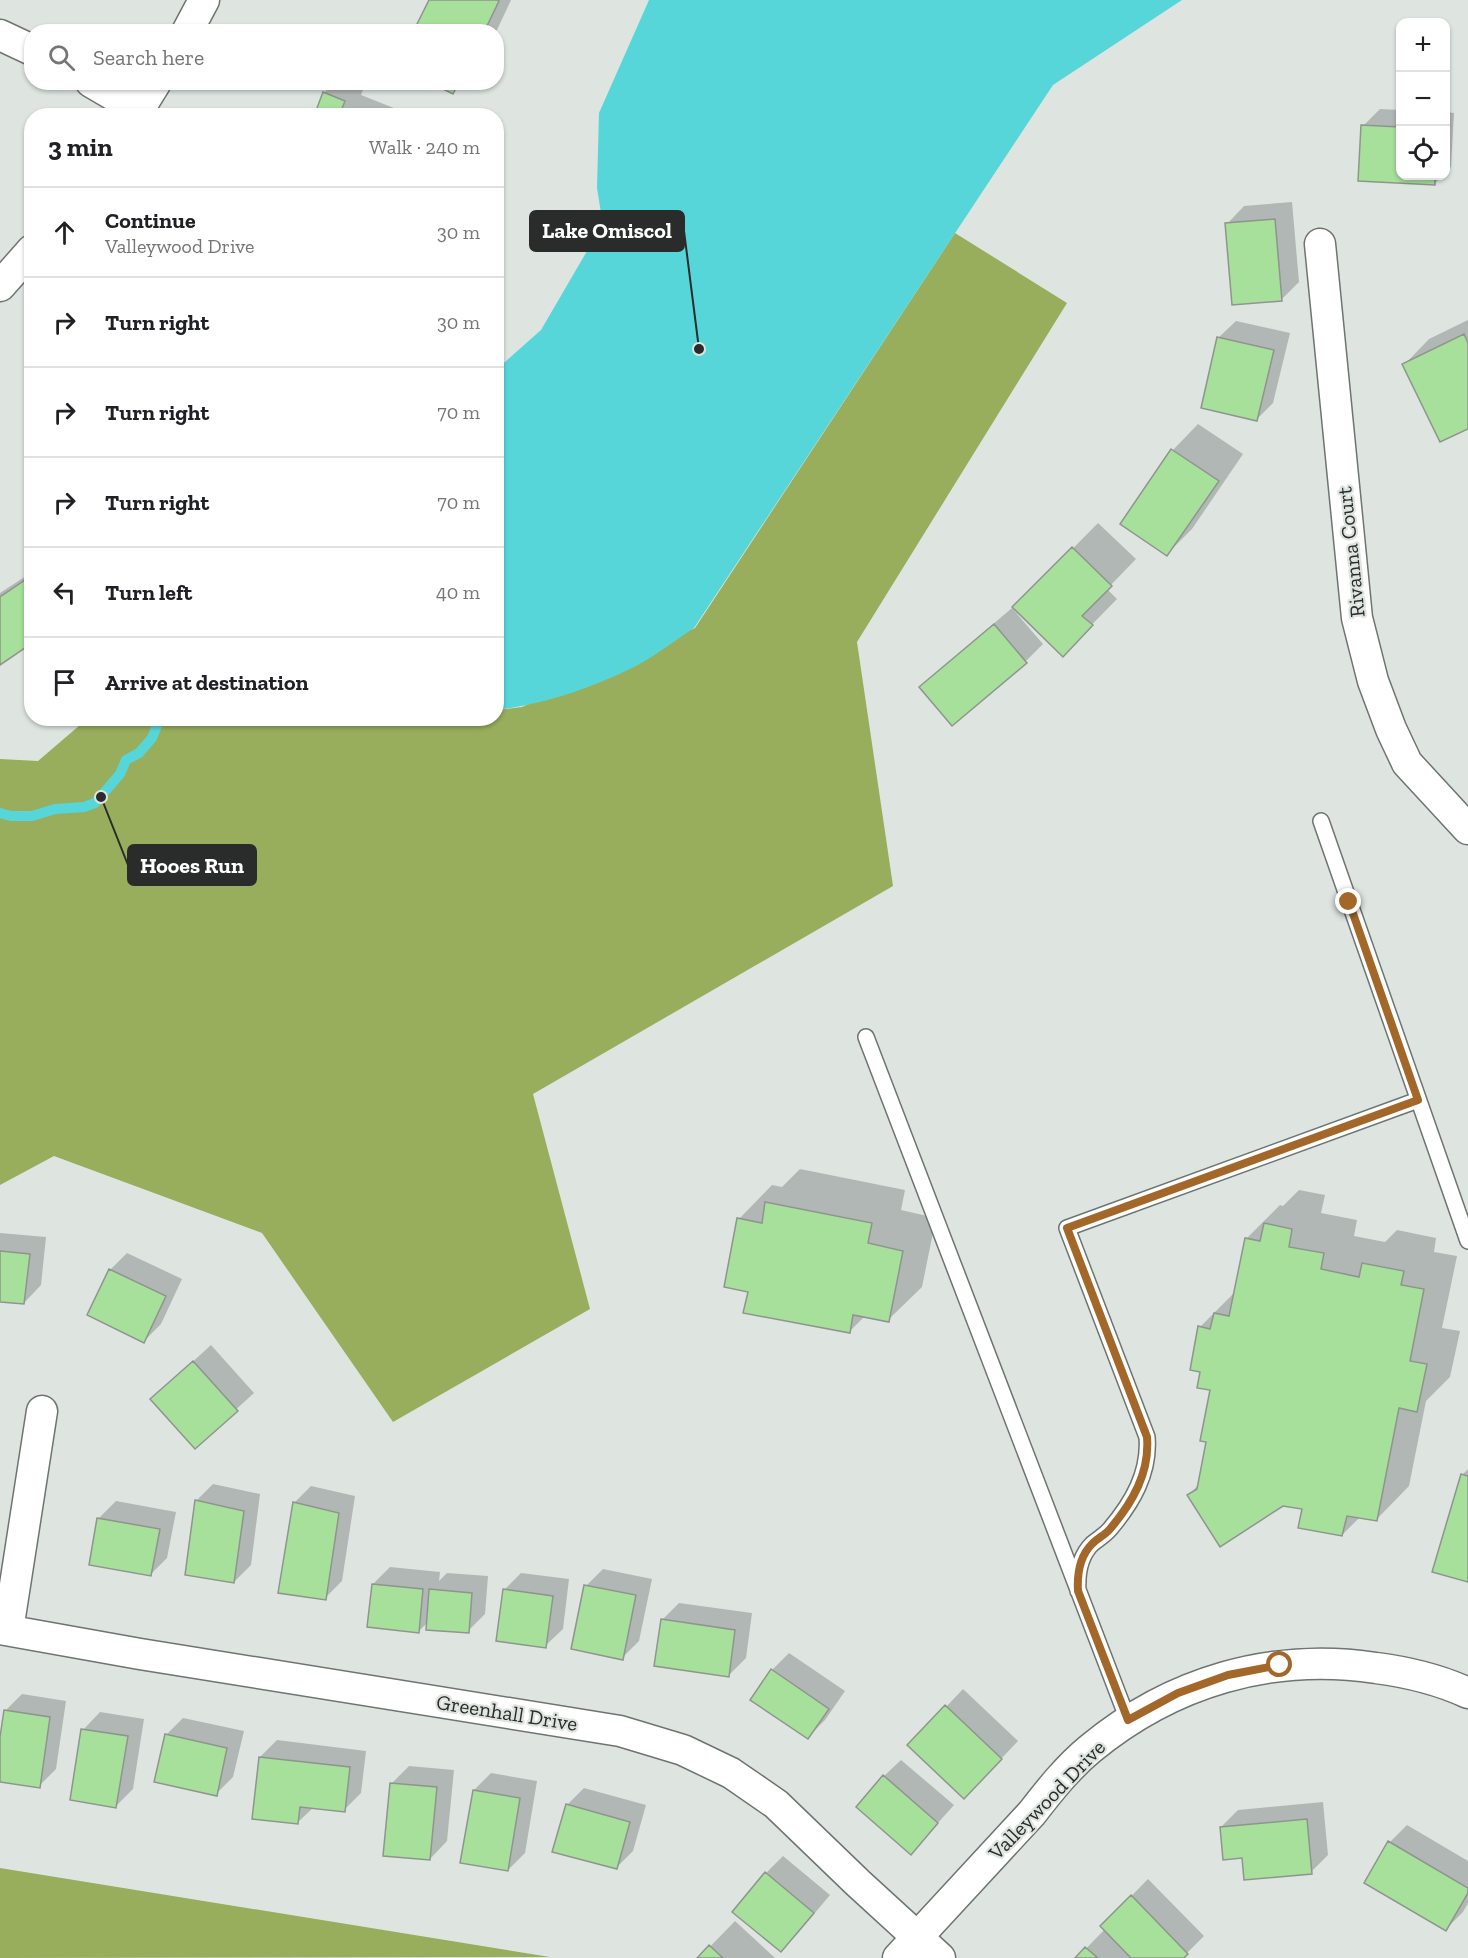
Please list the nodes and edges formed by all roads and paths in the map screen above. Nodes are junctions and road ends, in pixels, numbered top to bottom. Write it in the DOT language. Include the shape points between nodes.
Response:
graph roads {
  1 [pos="204,0"];
  2 [pos="191,24"];
  3 [pos="0,35"];
  4 [pos="24,46"];
  5 [pos="104,90"];
  6 [pos="151,90"];
  7 [pos="130,108"];
  8 [pos="140,108"];
  9 [pos="1320,244"];
  10 [pos="24,259"];
  11 [pos="0,286"];
  12 [pos="1321,821"];
  13 [pos="1468,829"];
  14 [pos="866,1037"];
  15 [pos="1418,1100"];
  16 [pos="1468,1241"];
  17 [pos="42,1411"];
  18 [pos="1078,1591"];
  19 [pos="4,1630"];
  20 [pos="1468,1693"];
  21 [pos="1128,1720"];
  22 [pos="908,1948"];
  23 [pos="940,1958"];
  1 -- 2 [label="street"];
  3 -- 4 [label="street"];
  5 -- 7 [label="street"];
  6 -- 8 [label="street"];
  9 -- 13 [label="street, Rivanna Court" via="1357,618 1367,660 1407,763"];
  10 -- 11 [label="street"];
  12 -- 15 [label="lane"];
  14 -- 18 [label="lane"];
  15 -- 16 [label="lane"];
  15 -- 18 [label="lane" via="1067,1228 1147,1437 1148,1454 1134,1496 1083,1557 1077,1574"];
  17 -- 19 [label="street"];
  18 -- 21 [label="lane"];
  19 -- 22 [label="street, Greenhall Drive" via="620,1731 683,1750 731,1773 776,1804"];
  20 -- 21 [label="street, Valleywood Drive" via="1401,1671 1344,1663 1280,1665 1228,1675 1178,1693"];
  21 -- 22 [label="street, Valleywood Drive" via="1066,1773"];
  22 -- 23 [label="street, Greenhall Drive"];
}
